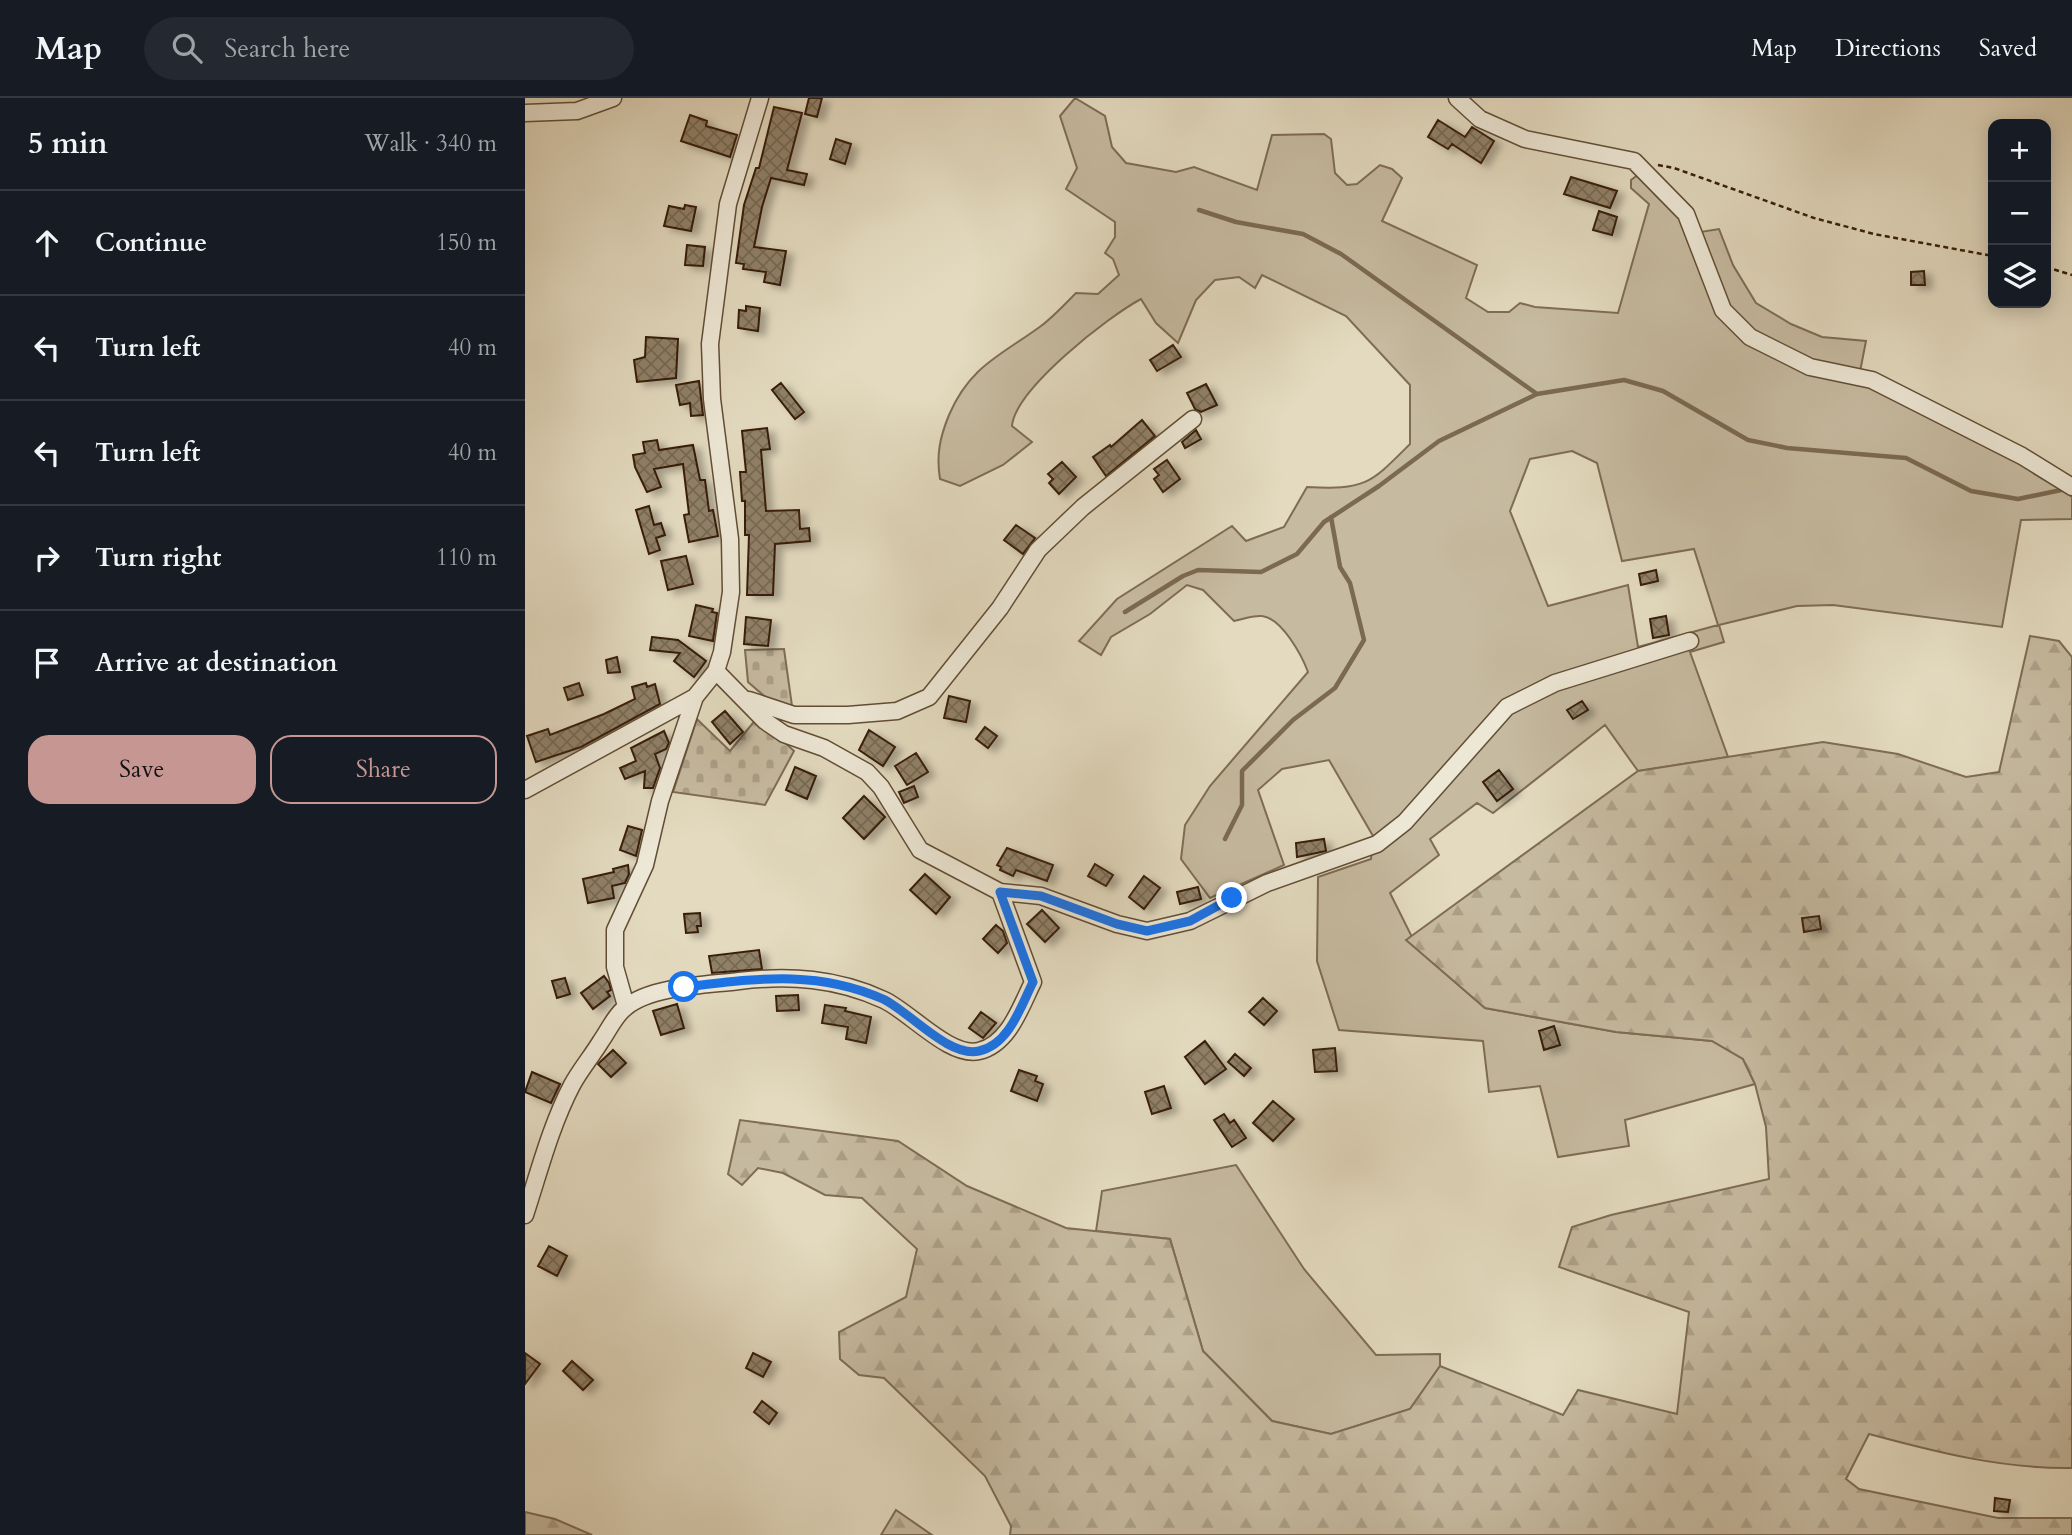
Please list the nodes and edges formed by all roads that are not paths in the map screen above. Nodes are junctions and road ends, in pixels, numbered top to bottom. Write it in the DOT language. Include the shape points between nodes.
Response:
graph roads {
  1 [pos="613,98"];
  2 [pos="760,98"];
  3 [pos="1457,98"];
  4 [pos="525,113"];
  5 [pos="1193,419"];
  6 [pos="2068,484"];
  7 [pos="1690,641"];
  8 [pos="716,671"];
  9 [pos="695,697"];
  10 [pos="746,700"];
  11 [pos="525,790"];
  12 [pos="1000,892"];
  13 [pos="626,1006"];
  14 [pos="525,1215"];
  1 -- 4 [label="street" via="576,111"];
  2 -- 8 [label="street" via="728,204 710,344 731,592"];
  3 -- 6 [label="street" via="1480,119 1525,139 1634,161 1686,214 1723,310 1750,337 1810,367 1872,380"];
  5 -- 10 [label="street" via="1083,507 1038,550 1000,608 929,697 897,711 848,715 794,715"];
  7 -- 12 [label="street" via="1555,683 1507,707 1405,822 1377,844 1267,883 1190,921 1147,931 1041,896"];
  8 -- 9 [label="street"];
  8 -- 10 [label="street"];
  9 -- 11 [label="street"];
  9 -- 13 [label="street" via="660,801 645,865 615,930 615,967"];
  10 -- 12 [label="street" via="784,734 824,748 867,772 920,850"];
  12 -- 13 [label="street" via="1033,982 1014,1023 982,1051 967,1052 940,1039 885,1000 811,979 778,977 684,987"];
  13 -- 14 [label="street" via="572,1085"];
}
